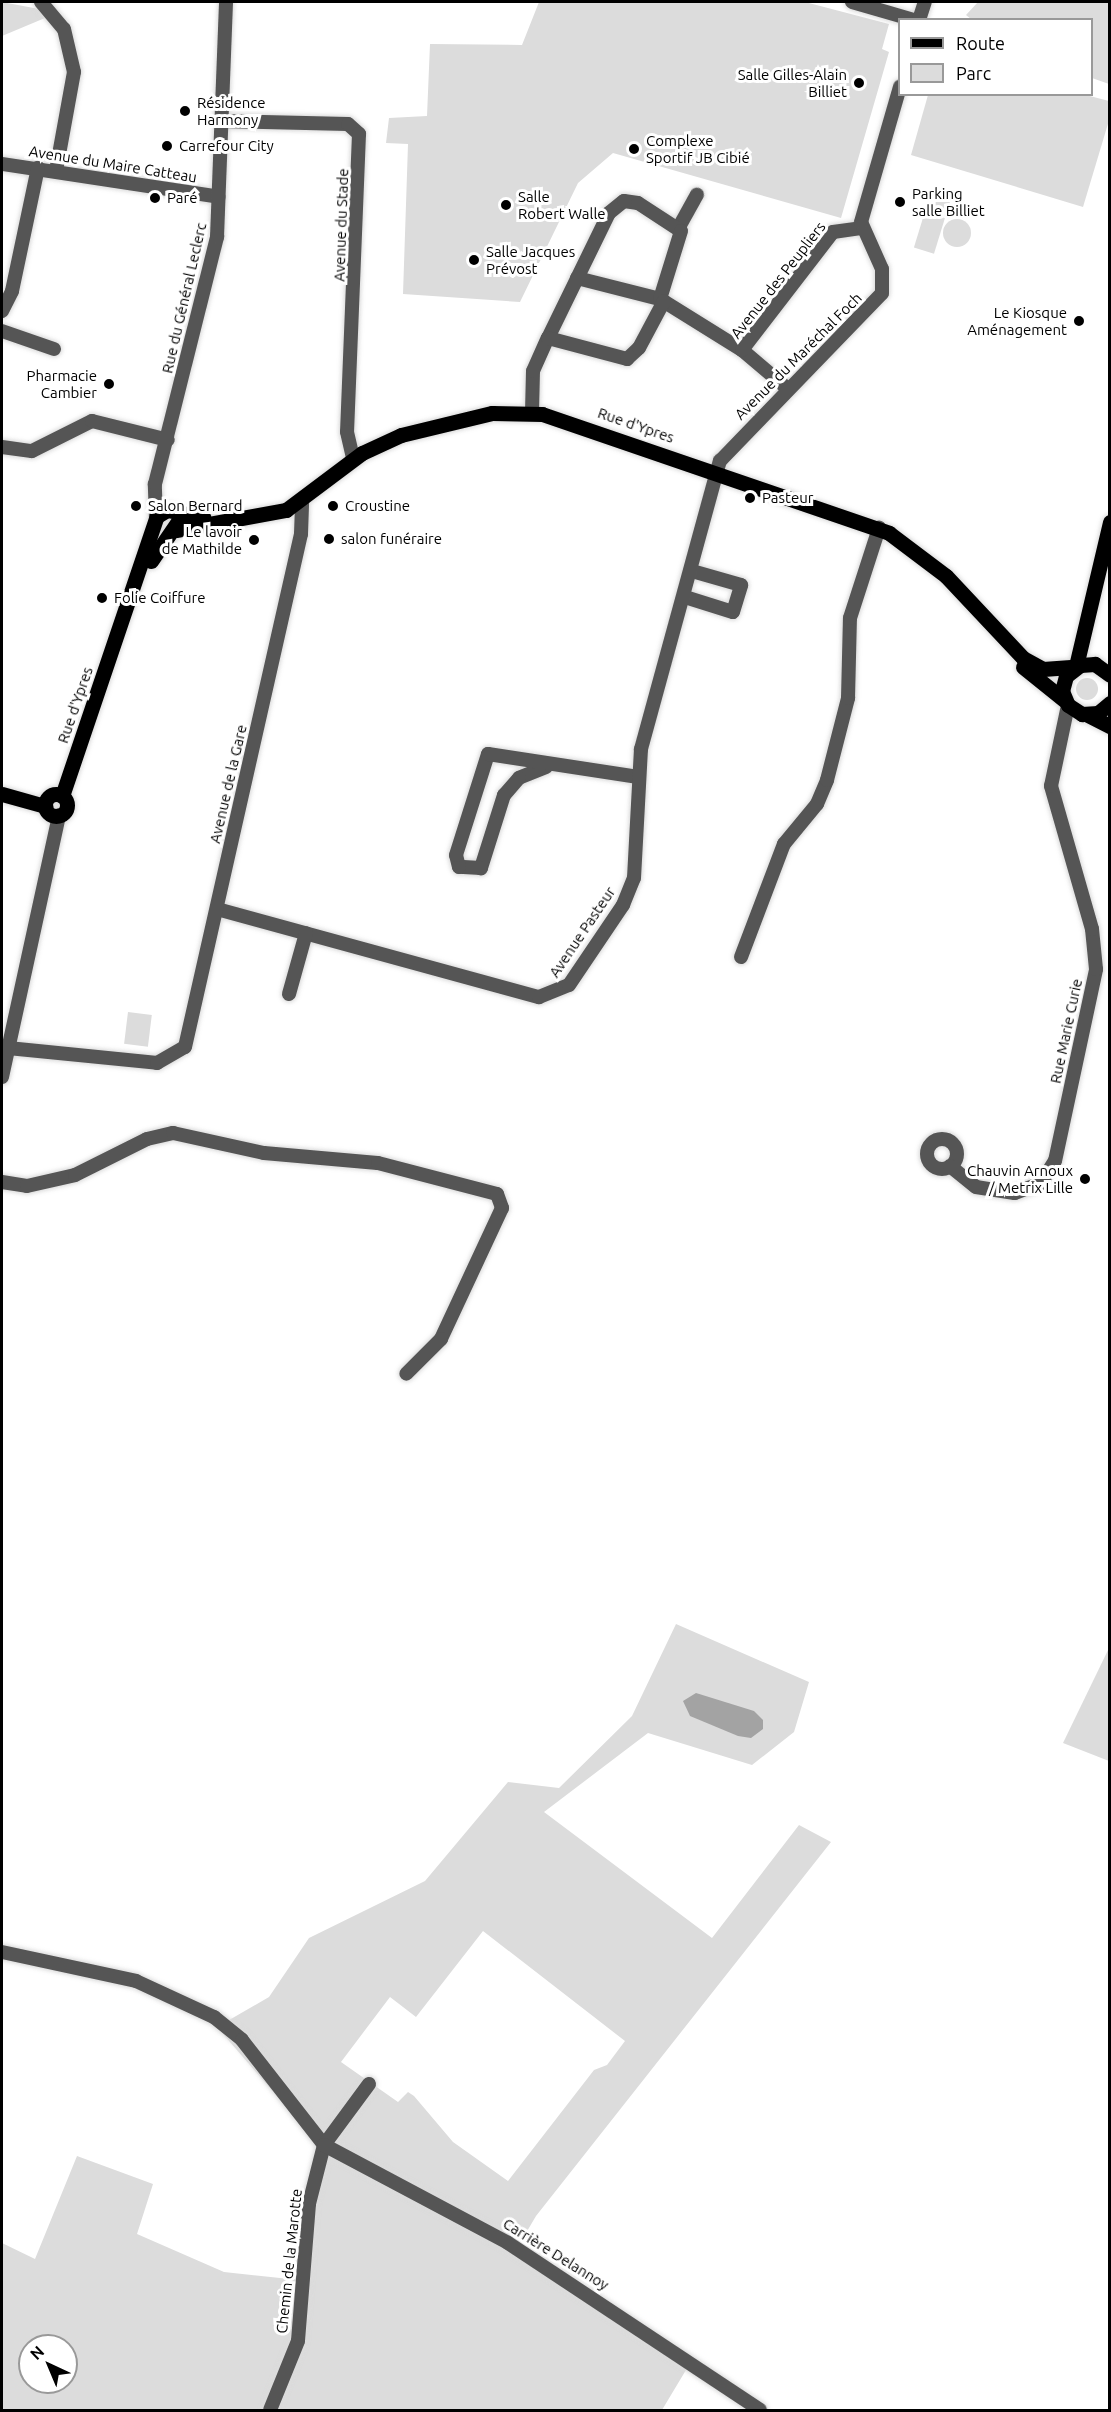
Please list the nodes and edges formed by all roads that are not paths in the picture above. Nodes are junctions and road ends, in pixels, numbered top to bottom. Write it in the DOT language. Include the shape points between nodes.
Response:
graph roads {
  1 [pos="41,2"];
  2 [pos="226,2"];
  3 [pos="852,2"];
  4 [pos="925,2"];
  5 [pos="907,18"];
  6 [pos="921,18"];
  7 [pos="898,94"];
  8 [pos="221,121"];
  9 [pos="2,164"];
  10 [pos="38,168"];
  11 [pos="56,171"];
  12 [pos="697,195"];
  13 [pos="219,197"];
  14 [pos="680,227"];
  15 [pos="861,228"];
  16 [pos="577,278"];
  17 [pos="662,300"];
  18 [pos="2,312"];
  19 [pos="2,331"];
  20 [pos="548,338"];
  21 [pos="54,349"];
  22 [pos="742,350"];
  23 [pos="788,389"];
  24 [pos="532,412"];
  25 [pos="168,440"];
  26 [pos="2,447"];
  27 [pos="164,456"];
  28 [pos="352,459"];
  29 [pos="716,472"];
  30 [pos="302,501"];
  31 [pos="173,511"];
  32 [pos="233,519"];
  33 [pos="156,521"];
  34 [pos="1110,522"];
  35 [pos="879,528"];
  36 [pos="175,531"];
  37 [pos="692,571"];
  38 [pos="685,597"];
  39 [pos="1091,608"];
  40 [pos="121,626"];
  41 [pos="1001,638"];
  42 [pos="1075,667"];
  43 [pos="1108,674"];
  44 [pos="1110,703"];
  45 [pos="1067,704"];
  46 [pos="1084,714"];
  47 [pos="1110,726"];
  48 [pos="1055,750"];
  49 [pos="546,767"];
  50 [pos="638,777"];
  51 [pos="2,794"];
  52 [pos="63,796"];
  53 [pos="45,806"];
  54 [pos="59,815"];
  55 [pos="218,909"];
  56 [pos="306,933"];
  57 [pos="741,957"];
  58 [pos="289,994"];
  59 [pos="8,1048"];
  60 [pos="2,1077"];
  61 [pos="950,1166"];
  62 [pos="2,1182"];
  63 [pos="406,1374"];
  64 [pos="2,1952"];
  65 [pos="369,2084"];
  66 [pos="324,2145"];
  67 [pos="270,2410"];
  68 [pos="760,2410"];
  1 -- 11 [label="street" via="64,29 74,72"];
  2 -- 8 [label="street, Rue du Général Leclerc"];
  3 -- 5 [label="street"];
  4 -- 6 [label="street"];
  7 -- 15 [label="street"];
  8 -- 13 [label="street, Rue du Général Leclerc"];
  8 -- 28 [label="street, Avenue du Stade" via="348,124 359,134 346,432"];
  9 -- 10 [label="street, Avenue du Maire Catteau"];
  10 -- 11 [label="street, Avenue du Maire Catteau"];
  10 -- 18 [label="street" via="12,291"];
  11 -- 13 [label="street, Avenue du Maire Catteau"];
  12 -- 14 [label="street"];
  13 -- 25 [label="street, Rue du Général Leclerc" via="214,252"];
  14 -- 16 [label="street" via="638,203 620,203"];
  14 -- 17 [label="street" via="681,246"];
  15 -- 22 [label="street, Avenue des Peupliers" via="833,232"];
  15 -- 23 [label="street, Avenue du Maréchal Foch" via="882,269 882,293"];
  16 -- 17 [label="street"];
  16 -- 20 [label="street"];
  17 -- 20 [label="street" via="639,348 627,359"];
  17 -- 22 [label="street"];
  18 -- 19 [label="street" via="7,321"];
  19 -- 21 [label="street"];
  20 -- 24 [label="street" via="533,371"];
  22 -- 23 [label="street, Avenue des Peupliers"];
  23 -- 29 [label="street, Avenue du Maréchal Foch" via="726,451"];
  24 -- 28 [label="main road, Rue d'Ypres" via="473,416 392,438"];
  24 -- 29 [label="main road, Rue d'Ypres"];
  25 -- 26 [label="street" via="92,421 32,451"];
  25 -- 27 [label="street, Rue du Général Leclerc"];
  27 -- 31 [label="street, Rue du Général Leclerc" via="163,493"];
  27 -- 33 [label="street, Rue du Général Leclerc" via="154,492"];
  28 -- 30 [label="main road, Rue d'Ypres"];
  29 -- 35 [label="main road, Rue d'Ypres"];
  29 -- 37 [label="street, Avenue Pasteur"];
  30 -- 32 [label="main road, Rue d'Ypres" via="278,513"];
  30 -- 55 [label="street, Avenue de la Gare" via="301,534"];
  31 -- 32 [label="main road, Rue d'Ypres"];
  31 -- 33 [label="main road"];
  31 -- 36 [label="main road"];
  32 -- 36 [label="main road, Rue d'Ypres"];
  33 -- 36 [label="main road" via="162,533"];
  33 -- 40 [label="main road, Rue d'Ypres"];
  34 -- 39 [label="main road"];
  35 -- 41 [label="main road, Rue d'Ypres" via="946,576"];
  35 -- 57 [label="street" via="850,618 848,698 827,780 817,804 784,844"];
  36 -- 40 [label="main road, Rue d'Ypres" via="156,549"];
  37 -- 38 [label="street, Avenue Pasteur"];
  37 -- 38 [label="street" via="741,585 734,612"];
  38 -- 50 [label="street, Avenue Pasteur"];
  39 -- 42 [label="main road"];
  39 -- 43 [label="main road" via="1095,650"];
  40 -- 52 [label="main road, Rue d'Ypres"];
  41 -- 42 [label="main road, Rue d'Ypres" via="1037,667"];
  41 -- 45 [label="main road, Rue d'Ypres" via="1025,669"];
  42 -- 43 [label="main road, Rue d'Ypres" via="1095,664"];
  42 -- 45 [label="main road" via="1063,683"];
  44 -- 46 [label="main road"];
  45 -- 46 [label="main road, Rue d'Ypres"];
  45 -- 48 [label="street, Rue Marie Curie"];
  46 -- 47 [label="main road"];
  46 -- 48 [label="street"];
  48 -- 61 [label="street, Rue Marie Curie" via="1052,794 1096,959 1055,1161 1041,1182 1010,1193 976,1187"];
  49 -- 49 [label="street" via="496,753 485,756 456,855 459,867 481,868 504,795 519,778"];
  49 -- 50 [label="street"];
  50 -- 56 [label="street, Avenue Pasteur" via="639,849 631,889 574,979 559,993 532,995"];
  51 -- 53 [label="main road"];
  52 -- 53 [label="main road" via="50,796"];
  52 -- 54 [label="main road, Rue d'Ypres" via="67,807"];
  53 -- 54 [label="main road"];
  54 -- 59 [label="street"];
  55 -- 56 [label="street, Avenue Pasteur"];
  55 -- 59 [label="street, Avenue de la Gare" via="188,1041 164,1062"];
  56 -- 58 [label="street"];
  59 -- 60 [label="street"];
  62 -- 63 [label="street" via="27,1186 75,1175 147,1139 173,1133 264,1153 378,1163 497,1194 502,1208 441,1339"];
  64 -- 66 [label="street" via="136,1981 214,2017 242,2040"];
  65 -- 66 [label="street"];
  66 -- 67 [label="street, Chemin de la Marotte" via="309,2204 298,2341"];
  66 -- 68 [label="street, Carrière Delannoy" via="498,2236"];
}
